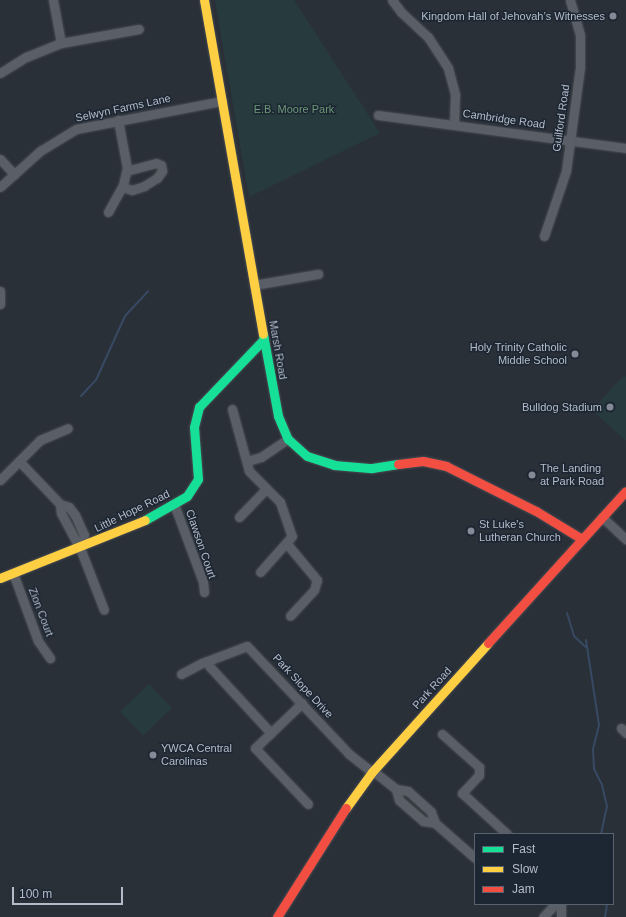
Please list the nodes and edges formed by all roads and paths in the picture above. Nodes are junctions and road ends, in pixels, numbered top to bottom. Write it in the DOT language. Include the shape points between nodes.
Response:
graph roads {
  1 [pos="53,0"];
  2 [pos="204,0"];
  3 [pos="392,0"];
  4 [pos="570,0"];
  5 [pos="139,28"];
  6 [pos="61,43"];
  7 [pos="0,73"];
  8 [pos="222,101"];
  9 [pos="378,115"];
  10 [pos="118,120"];
  11 [pos="454,125"];
  12 [pos="570,140"];
  13 [pos="626,148"];
  14 [pos="0,159"];
  15 [pos="127,171"];
  16 [pos="14,174"];
  17 [pos="0,187"];
  18 [pos="122,187"];
  19 [pos="108,212"];
  20 [pos="544,236"];
  21 [pos="318,274"];
  22 [pos="254,285"];
  23 [pos="0,291"];
  24 [pos="0,304"];
  25 [pos="264,339"];
  26 [pos="232,409"];
  27 [pos="68,428"];
  28 [pos="288,439"];
  29 [pos="19,461"];
  30 [pos="247,461"];
  31 [pos="0,480"];
  32 [pos="266,489"];
  33 [pos="626,491"];
  34 [pos="174,504"];
  35 [pos="240,517"];
  36 [pos="602,517"];
  37 [pos="584,537"];
  38 [pos="626,539"];
  39 [pos="287,544"];
  40 [pos="80,548"];
  41 [pos="260,572"];
  42 [pos="13,573"];
  43 [pos="0,578"];
  44 [pos="204,592"];
  45 [pos="104,610"];
  46 [pos="290,616"];
  47 [pos="50,658"];
  48 [pos="207,661"];
  49 [pos="181,674"];
  50 [pos="302,702"];
  51 [pos="271,732"];
  52 [pos="442,734"];
  53 [pos="373,772"];
  54 [pos="308,804"];
  55 [pos="506,833"];
  56 [pos="474,857"];
  57 [pos="554,905"];
  58 [pos="561,905"];
  59 [pos="277,917"];
  60 [pos="543,917"];
  61 [pos="561,917"];
  1 -- 6 [label="street"];
  2 -- 8 [label="street, Marsh Road"];
  3 -- 11 [label="street" via="400,12 428,37 444,61 454,88"];
  4 -- 12 [label="street, Guilford Road" via="581,52"];
  5 -- 6 [label="street"];
  6 -- 7 [label="street" via="26,57"];
  8 -- 10 [label="street, Selwyn Farms Lane"];
  8 -- 22 [label="street, Marsh Road"];
  9 -- 11 [label="street, Cambridge Road"];
  10 -- 15 [label="street"];
  10 -- 16 [label="street, Selwyn Farms Lane" via="92,124 62,136 40,150"];
  11 -- 12 [label="street, Cambridge Road"];
  12 -- 13 [label="street, Cambridge Road"];
  12 -- 20 [label="street, Guilford Road" via="561,188"];
  14 -- 16 [label="street"];
  15 -- 18 [label="street"];
  15 -- 18 [label="street" via="156,163 161,165 162,171 157,178 144,186 132,190"];
  16 -- 17 [label="street, Selwyn Farms Lane"];
  18 -- 19 [label="street"];
  21 -- 22 [label="street"];
  22 -- 25 [label="street, Marsh Road"];
  23 -- 24 [label="street"];
  25 -- 28 [label="street, Marsh Road" via="278,416"];
  25 -- 34 [label="street, Little Hope Road" via="199,407 194,427 198,479 193,490"];
  26 -- 30 [label="street"];
  27 -- 29 [label="street" via="40,440"];
  28 -- 30 [label="street" via="261,457"];
  28 -- 37 [label="street, Marsh Road" via="307,456 334,465 372,468 411,462 435,463"];
  29 -- 31 [label="street"];
  29 -- 40 [label="street" via="60,504 69,507 75,515 84,535"];
  30 -- 32 [label="street" via="249,471"];
  32 -- 35 [label="street"];
  32 -- 39 [label="street" via="282,506 292,536"];
  33 -- 36 [label="street, Park Road"];
  34 -- 40 [label="street, Little Hope Road" via="132,527"];
  34 -- 44 [label="street, Clawson Court" via="203,582"];
  36 -- 37 [label="street, Park Road"];
  36 -- 38 [label="street"];
  37 -- 53 [label="street, Park Road"];
  39 -- 41 [label="street"];
  39 -- 46 [label="street" via="317,580 314,590"];
  40 -- 42 [label="street, Little Hope Road"];
  40 -- 45 [label="street"];
  42 -- 43 [label="street, Little Hope Road"];
  42 -- 47 [label="street, Zion Court" via="38,641"];
  48 -- 49 [label="street, Park Slope Drive"];
  48 -- 50 [label="street, Park Slope Drive" via="247,646"];
  48 -- 51 [label="street" via="210,668"];
  50 -- 51 [label="street"];
  50 -- 53 [label="street, Park Slope Drive" via="349,754"];
  51 -- 54 [label="street" via="255,748"];
  52 -- 55 [label="street" via="475,763 480,771 462,793"];
  53 -- 56 [label="street, Park Slope Drive" via="396,789 408,791 431,812 435,823"];
  53 -- 59 [label="street, Park Road" via="342,812"];
  57 -- 60 [label="street"];
  58 -- 61 [label="street"];
}
